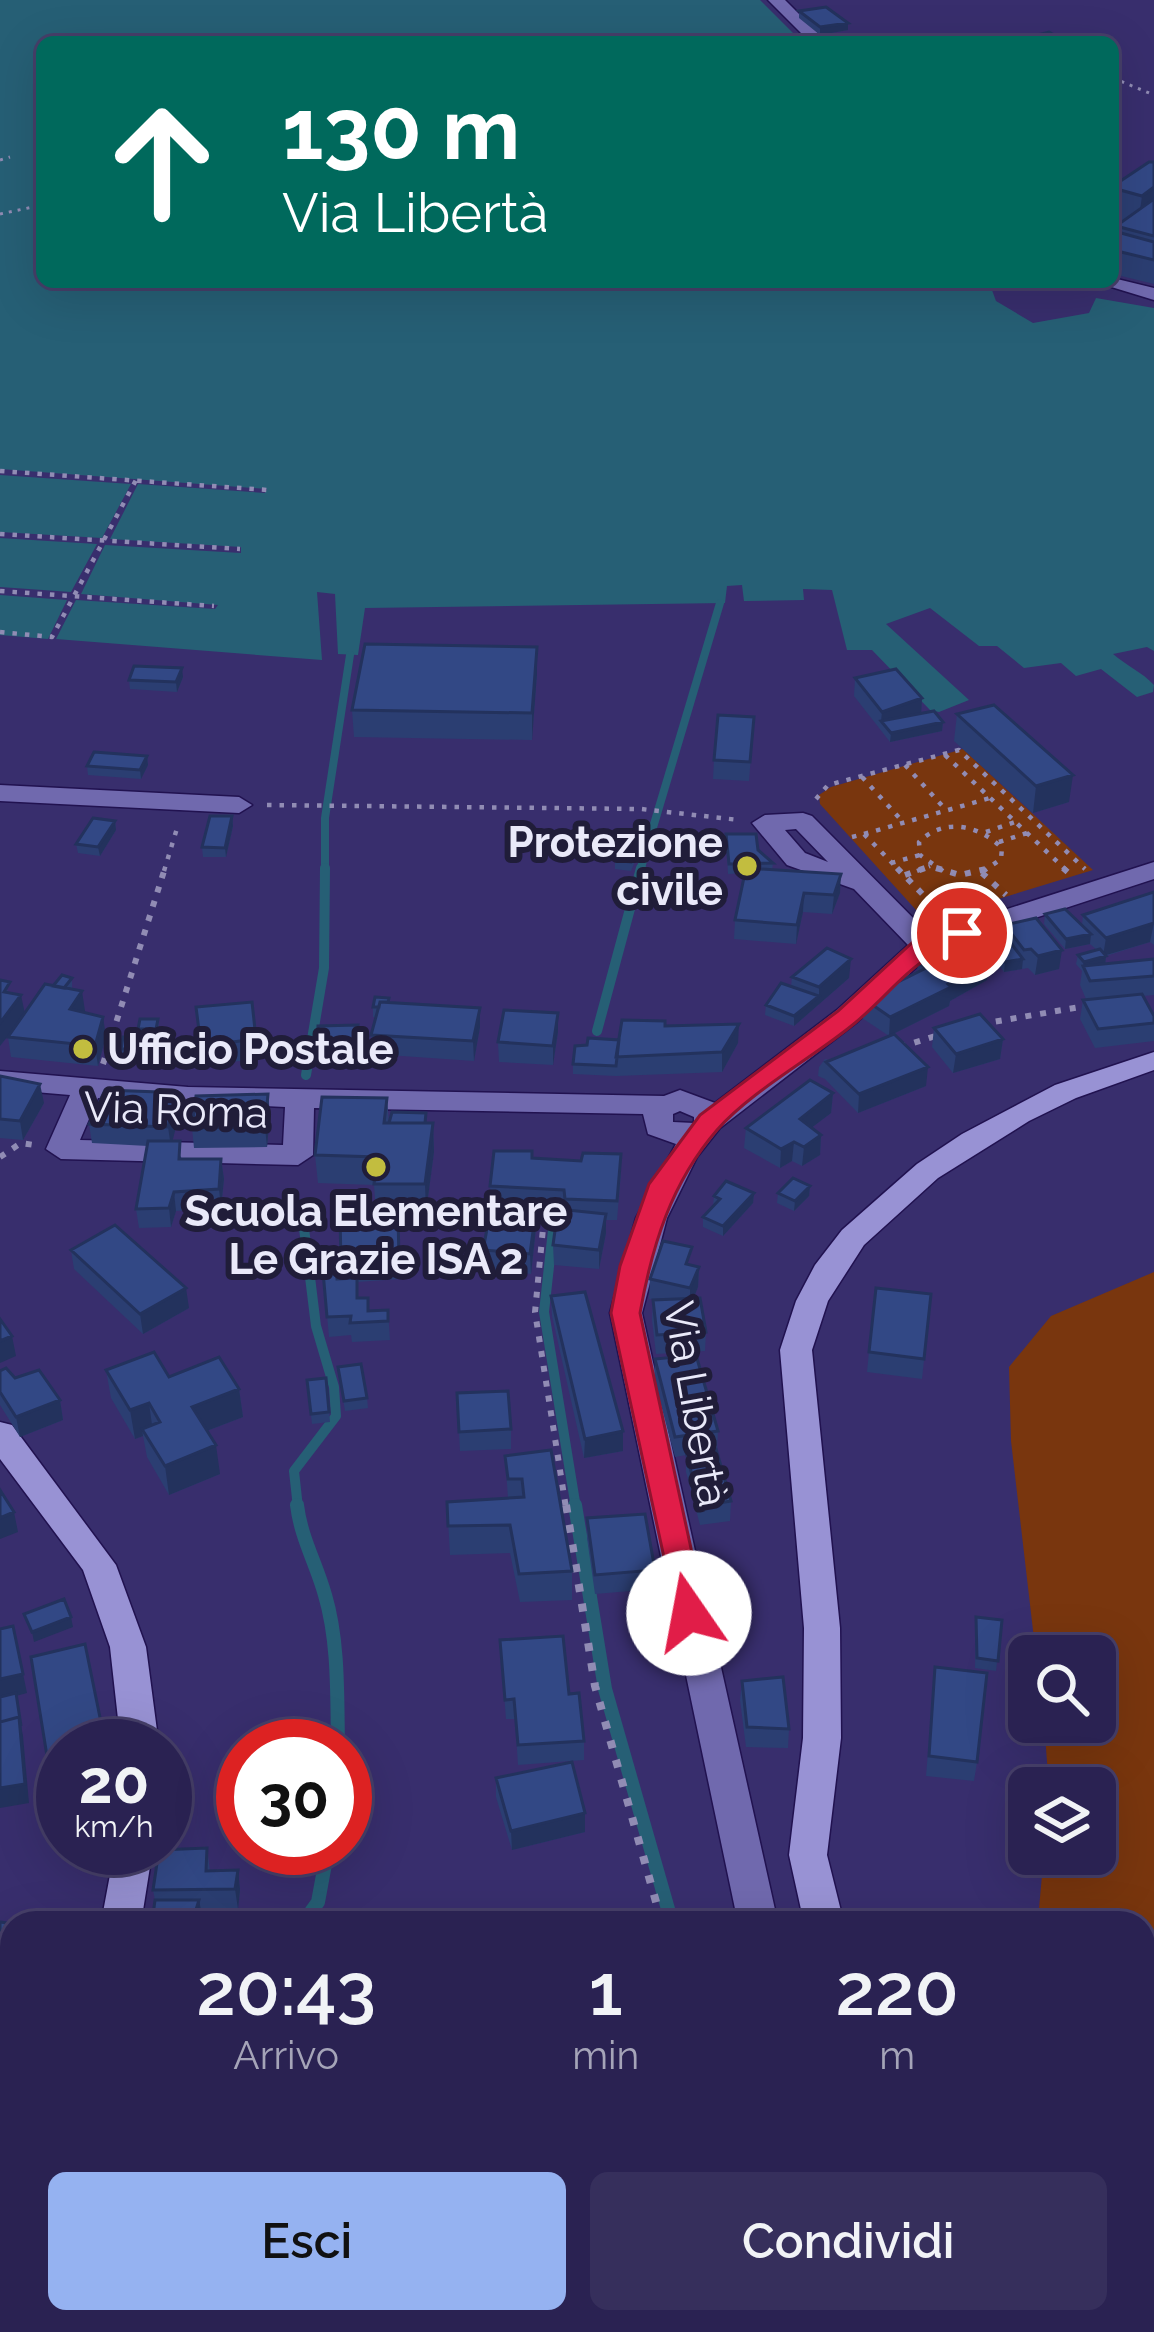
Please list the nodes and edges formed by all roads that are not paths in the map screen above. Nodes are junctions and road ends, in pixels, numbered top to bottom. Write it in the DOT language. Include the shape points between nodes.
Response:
graph roads {
  1 [pos="776,0"];
  2 [pos="813,36"];
  3 [pos="1119,285"];
  4 [pos="1154,294"];
  5 [pos="0,793"];
  6 [pos="239,805"];
  7 [pos="765,823"];
  8 [pos="1154,870"];
  9 [pos="924,945"];
  10 [pos="1154,1061"];
  11 [pos="0,1080"];
  12 [pos="88,1087"];
  13 [pos="300,1096"];
  14 [pos="661,1119"];
  15 [pos="702,1119"];
  16 [pos="663,1184"];
  17 [pos="0,1434"];
  18 [pos="137,1719"];
  19 [pos="129,1875"];
  20 [pos="123,1911"];
  21 [pos="755,1911"];
  22 [pos="821,1911"];
  1 -- 2 [label="street"];
  3 -- 4 [label="street"];
  5 -- 6 [label="street"];
  7 -- 9 [label="street" via="803,821"];
  8 -- 9 [label="street, Via Libertà"];
  9 -- 15 [label="street, Via Libertà" via="765,1081"];
  10 -- 22 [label="main road" via="1040,1104 924,1172 868,1218 824,1275 807,1315 796,1350 822,1628 822,1738 808,1855"];
  11 -- 12 [label="street, Via Roma"];
  12 -- 13 [label="street, Via Roma"];
  12 -- 13 [label="street, Via Roma" via="61,1149 298,1155"];
  13 -- 14 [label="street, Via Roma" via="627,1102"];
  14 -- 15 [label="street" via="680,1100"];
  14 -- 16 [label="street, Via Libertà"];
  15 -- 16 [label="street, Via Libertà"];
  16 -- 21 [label="street, Via Libertà" via="626,1313"];
  17 -- 18 [label="main road" via="99,1565 128,1647"];
  19 -- 20 [label="main road"];
}
